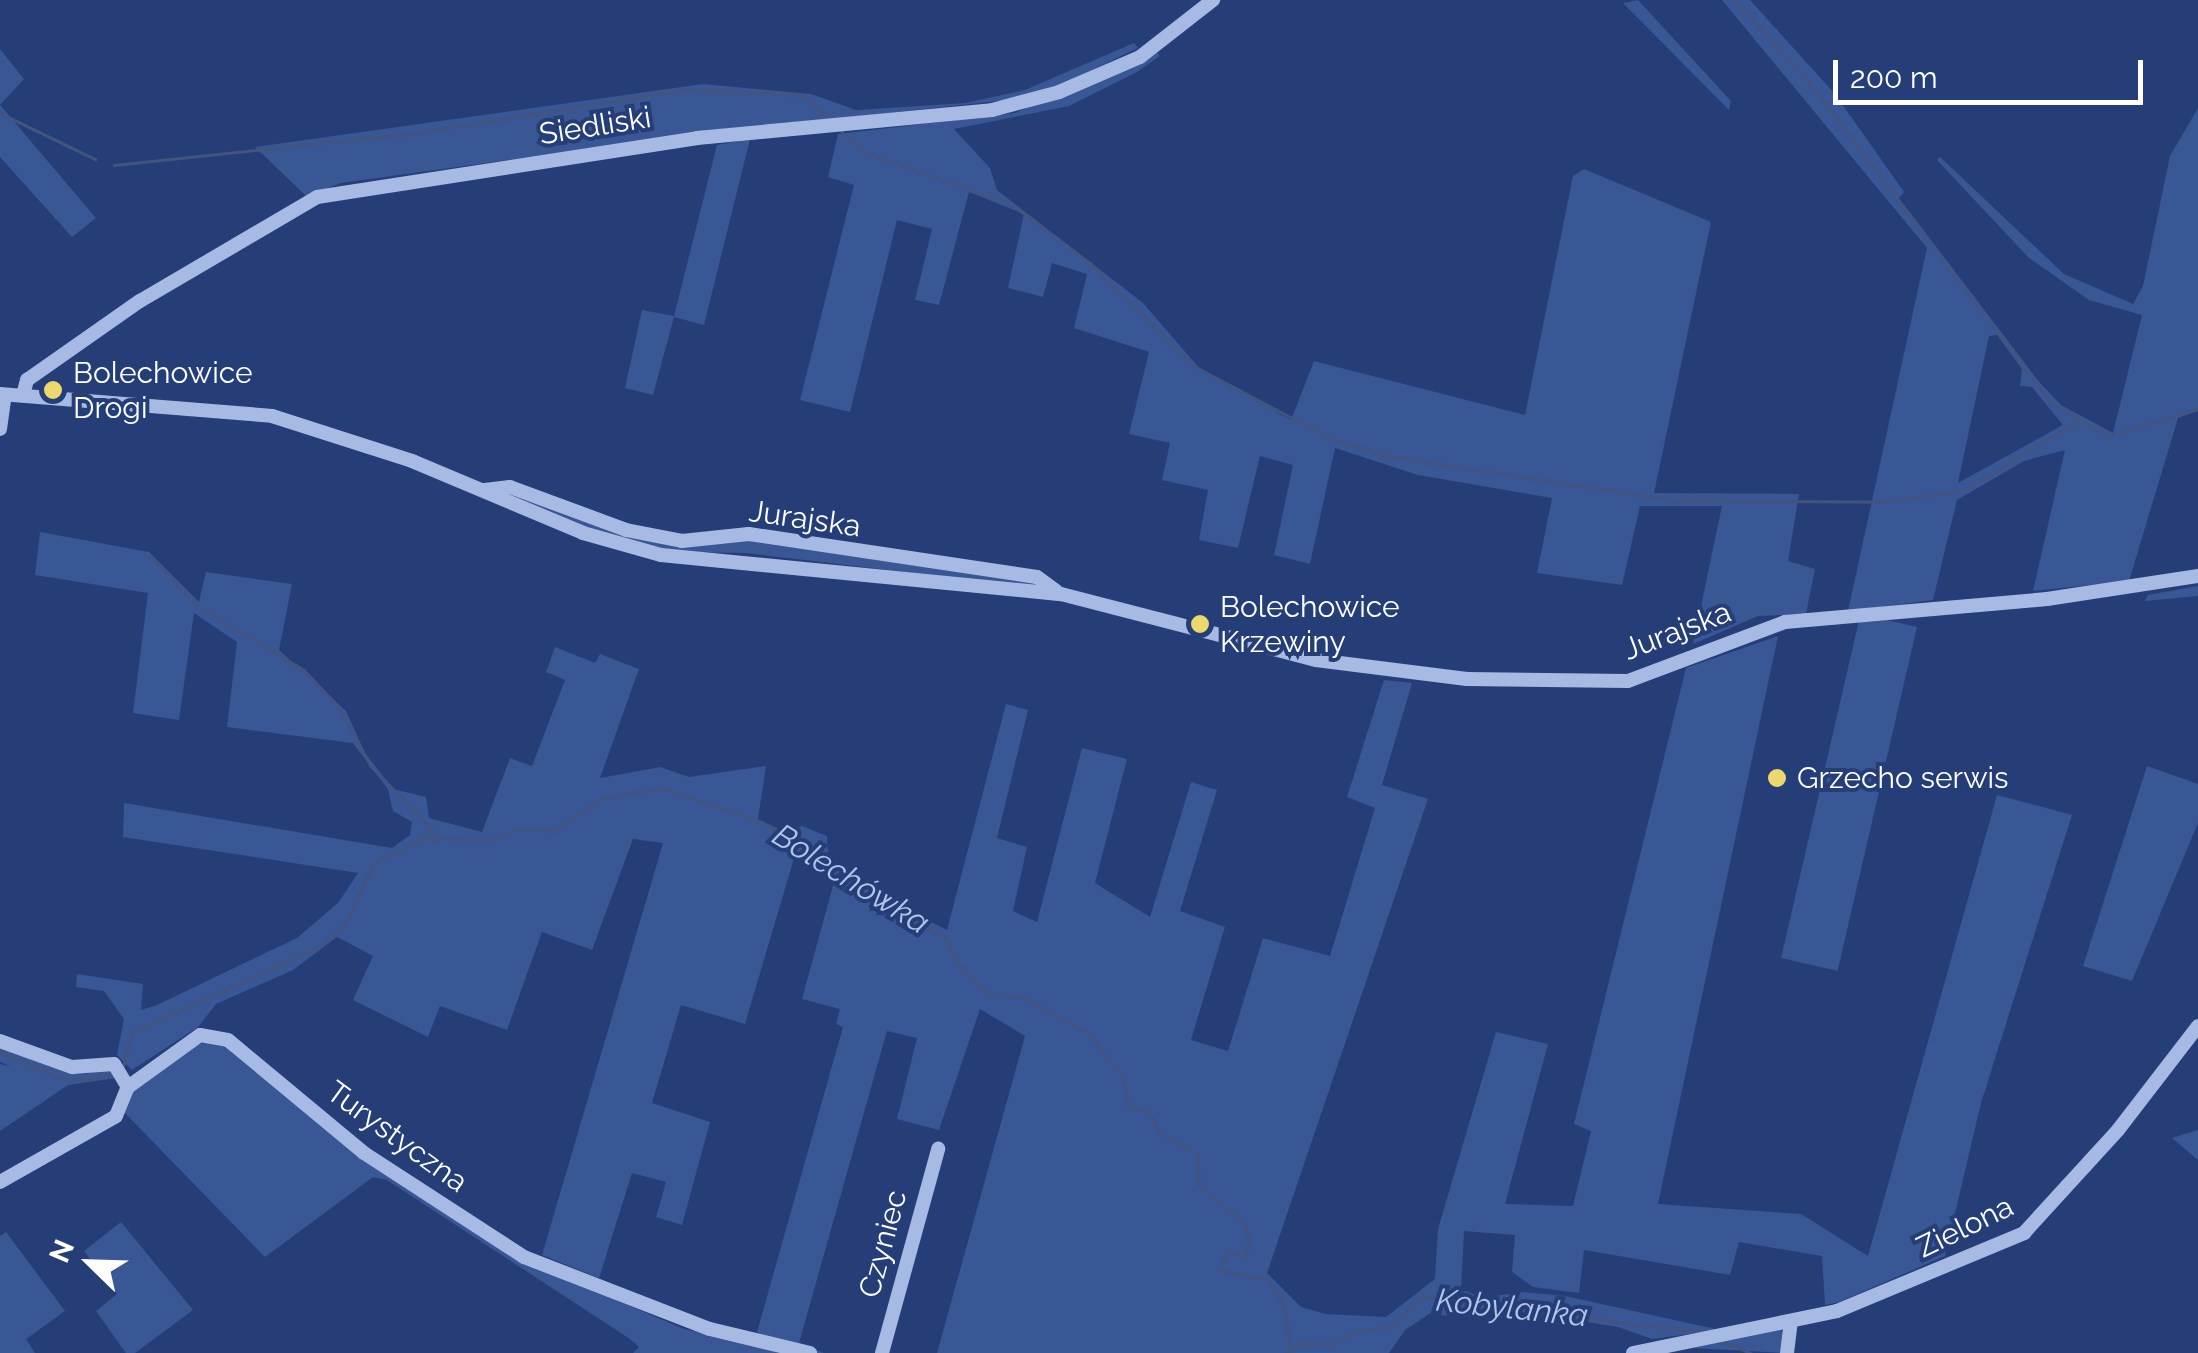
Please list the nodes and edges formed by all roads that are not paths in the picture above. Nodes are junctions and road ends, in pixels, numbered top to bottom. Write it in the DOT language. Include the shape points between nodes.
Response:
graph roads {
  1 [pos="1213,0"];
  2 [pos="2,394"];
  3 [pos="23,395"];
  4 [pos="0,429"];
  5 [pos="484,490"];
  6 [pos="2198,576"];
  7 [pos="1061,594"];
  8 [pos="2198,1026"];
  9 [pos="0,1041"];
  10 [pos="122,1077"];
  11 [pos="938,1149"];
  12 [pos="0,1182"];
  13 [pos="1791,1322"];
  14 [pos="810,1353"];
  15 [pos="882,1353"];
  16 [pos="1633,1353"];
  17 [pos="1787,1353"];
  1 -- 3 [label="street, Siedliski" via="1140,56 1059,92 992,110 690,139 317,198 140,300 28,380"];
  2 -- 3 [label="street, Jurajska"];
  2 -- 4 [label="street"];
  3 -- 5 [label="street, Jurajska" via="272,416"];
  5 -- 7 [label="street, Jurajska" via="583,533 661,555"];
  5 -- 7 [label="street, Jurajska" via="510,487 626,530 674,540 749,534 1037,577"];
  6 -- 7 [label="street, Jurajska" via="2032,600 1785,622 1654,674 1601,684 1340,664"];
  8 -- 13 [label="street, Zielona" via="2121,1126 2024,1233 1859,1303"];
  9 -- 10 [label="street"];
  10 -- 12 [label="street, Turystyczna" via="116,1116"];
  10 -- 14 [label="street, Turystyczna" via="200,1035 228,1040 364,1153 524,1256 710,1329"];
  11 -- 15 [label="street, Czyniec"];
  13 -- 16 [label="street, Zielona"];
  13 -- 17 [label="street"];
}
